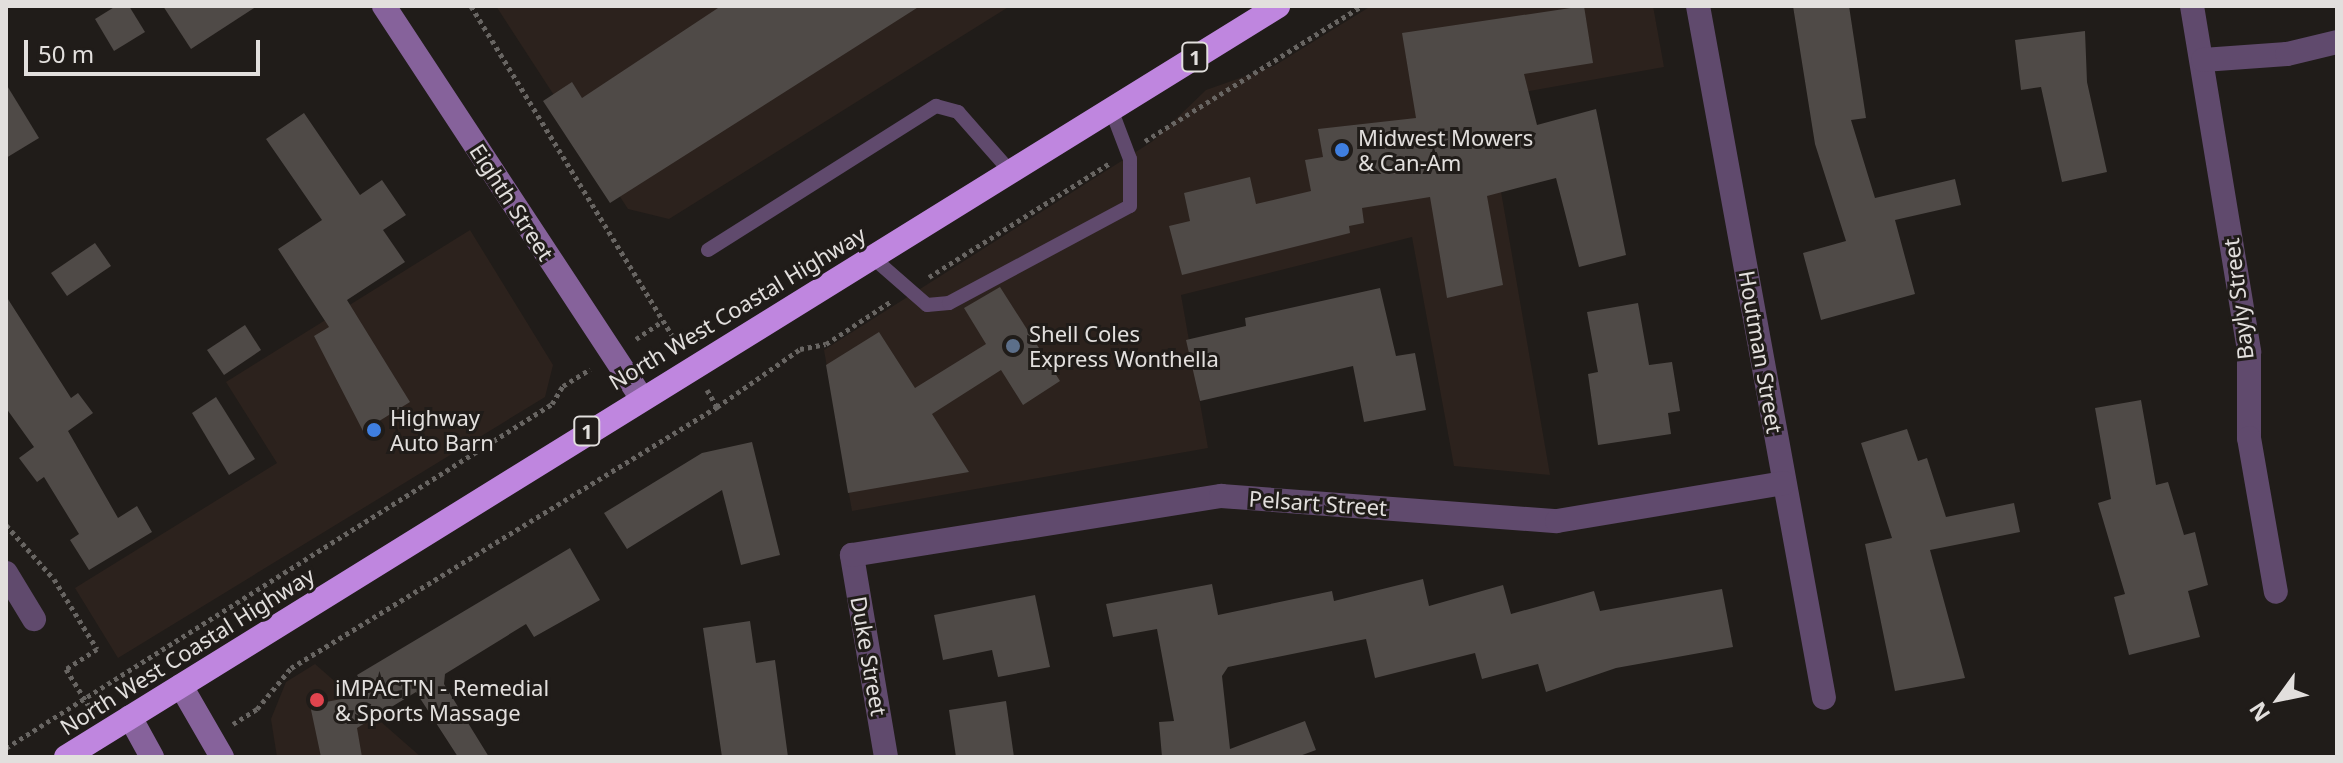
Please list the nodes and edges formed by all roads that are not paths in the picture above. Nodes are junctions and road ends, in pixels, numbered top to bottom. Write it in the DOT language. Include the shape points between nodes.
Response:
graph roads {
  1 [pos="384,6"];
  2 [pos="1264,6"];
  3 [pos="1278,6"];
  4 [pos="1698,6"];
  5 [pos="2192,6"];
  6 [pos="2337,42"];
  7 [pos="2203,60"];
  8 [pos="1111,109"];
  9 [pos="1010,171"];
  10 [pos="708,250"];
  11 [pos="872,257"];
  12 [pos="641,397"];
  13 [pos="1784,483"];
  14 [pos="852,555"];
  15 [pos="6,573"];
  16 [pos="2276,592"];
  17 [pos="34,619"];
  18 [pos="181,686"];
  19 [pos="1824,698"];
  20 [pos="130,717"];
  21 [pos="66,757"];
  22 [pos="152,757"];
  23 [pos="222,757"];
  24 [pos="886,757"];
  1 -- 12 [label="street, Eighth Street"];
  2 -- 8 [label="highway, North West Coastal Highway / 1"];
  3 -- 8 [label="highway, North West Coastal Highway / 1"];
  4 -- 13 [label="street, Houtman Street"];
  5 -- 7 [label="street, Bayly Street"];
  6 -- 7 [label="street" via="2287,54"];
  7 -- 16 [label="street, Bayly Street" via="2249,352 2249,438"];
  8 -- 9 [label="highway, North West Coastal Highway / 1"];
  8 -- 11 [label="lane" via="1130,159 1130,206 949,303 927,305"];
  9 -- 10 [label="lane" via="958,112 936,106"];
  9 -- 11 [label="highway, North West Coastal Highway / 1"];
  11 -- 12 [label="highway, North West Coastal Highway / 1"];
  12 -- 18 [label="highway, North West Coastal Highway / 1"];
  13 -- 14 [label="street, Pelsart Street" via="1557,521 1221,496"];
  13 -- 19 [label="street, Houtman Street"];
  14 -- 24 [label="street, Duke Street"];
  15 -- 17 [label="street"];
  18 -- 20 [label="highway, North West Coastal Highway / 1"];
  18 -- 23 [label="street"];
  20 -- 21 [label="highway, North West Coastal Highway / 1"];
  20 -- 22 [label="street"];
}
